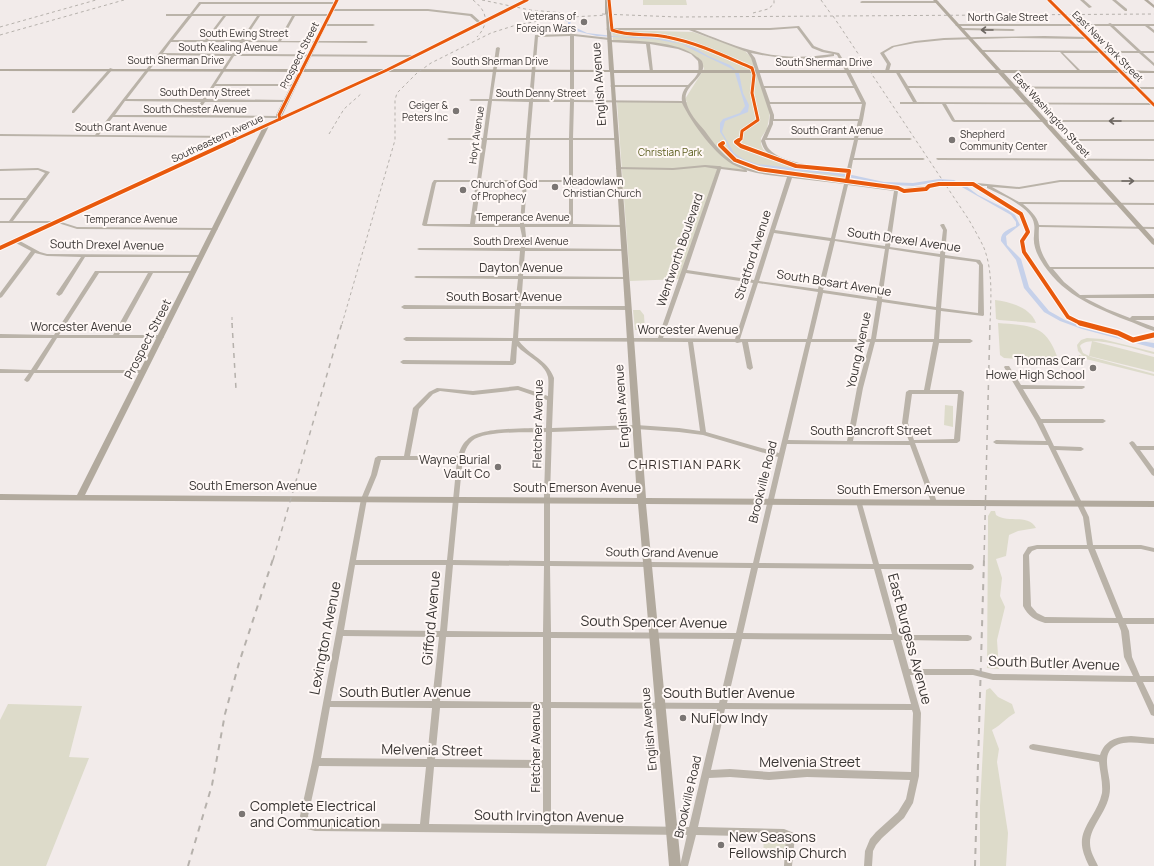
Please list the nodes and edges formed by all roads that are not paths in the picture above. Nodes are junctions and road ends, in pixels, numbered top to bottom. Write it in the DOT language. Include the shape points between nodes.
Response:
graph roads {
  1 [pos="526,0"];
  2 [pos="606,0"];
  3 [pos="1049,0"];
  4 [pos="1082,0"];
  5 [pos="1114,0"];
  6 [pos="1146,0"];
  7 [pos="261,1"];
  8 [pos="861,1"];
  9 [pos="936,1"];
  10 [pos="336,2"];
  11 [pos="866,7"];
  12 [pos="1090,7"];
  13 [pos="1154,7"];
  14 [pos="332,10"];
  15 [pos="1126,10"];
  16 [pos="167,15"];
  17 [pos="191,15"];
  18 [pos="225,15"];
  19 [pos="251,15"];
  20 [pos="259,15"];
  21 [pos="294,15"];
  22 [pos="329,15"];
  23 [pos="480,23"];
  24 [pos="1110,24"];
  25 [pos="324,25"];
  26 [pos="373,25"];
  27 [pos="957,25"];
  28 [pos="1009,25"];
  29 [pos="1074,25"];
  30 [pos="1146,25"];
  31 [pos="1154,25"];
  32 [pos="689,29"];
  33 [pos="962,30"];
  34 [pos="1013,30"];
  35 [pos="1154,32"];
  36 [pos="573,35"];
  37 [pos="609,36"];
  38 [pos="969,38"];
  39 [pos="1020,38"];
  40 [pos="1087,38"];
  41 [pos="170,41"];
  42 [pos="206,41"];
  43 [pos="242,41"];
  44 [pos="279,41"];
  45 [pos="316,42"];
  46 [pos="366,42"];
  47 [pos="648,43"];
  48 [pos="498,48"];
  49 [pos="748,51"];
  50 [pos="981,51"];
  51 [pos="1061,52"];
  52 [pos="1101,52"];
  53 [pos="1139,52"];
  54 [pos="1154,52"];
  55 [pos="160,54"];
  56 [pos="838,54"];
  57 [pos="233,55"];
  58 [pos="309,55"];
  59 [pos="415,56"];
  60 [pos="1154,65"];
  61 [pos="111,69"];
  62 [pos="148,69"];
  63 [pos="223,69"];
  64 [pos="0,70"];
  65 [pos="301,70"];
  66 [pos="386,70"];
  67 [pos="495,70"];
  68 [pos="533,70"];
  69 [pos="572,70"];
  70 [pos="610,71"];
  71 [pos="651,71"];
  72 [pos="701,71"];
  73 [pos="757,71"];
  74 [pos="850,71"];
  75 [pos="887,71"];
  76 [pos="896,71"];
  77 [pos="1000,72"];
  78 [pos="1080,72"];
  79 [pos="1121,72"];
  80 [pos="1154,72"];
  81 [pos="213,85"];
  82 [pos="294,85"];
  83 [pos="612,86"];
  84 [pos="689,86"];
  85 [pos="762,87"];
  86 [pos="854,87"];
  87 [pos="906,87"];
  88 [pos="1014,87"];
  89 [pos="1137,88"];
  90 [pos="1154,88"];
  91 [pos="124,100"];
  92 [pos="203,100"];
  93 [pos="471,100"];
  94 [pos="490,100"];
  95 [pos="286,101"];
  96 [pos="531,101"];
  97 [pos="572,101"];
  98 [pos="613,101"];
  99 [pos="683,102"];
  100 [pos="768,103"];
  101 [pos="864,103"];
  102 [pos="901,103"];
  103 [pos="916,103"];
  104 [pos="943,103"];
  105 [pos="1028,104"];
  106 [pos="1154,104"];
  107 [pos="73,112"];
  108 [pos="111,116"];
  109 [pos="193,117"];
  110 [pos="279,118"];
  111 [pos="772,120"];
  112 [pos="861,120"];
  113 [pos="1044,121"];
  114 [pos="1154,121"];
  115 [pos="267,125"];
  116 [pos="0,135"];
  117 [pos="96,136"];
  118 [pos="242,136"];
  119 [pos="448,139"];
  120 [pos="485,139"];
  121 [pos="528,139"];
  122 [pos="572,139"];
  123 [pos="616,139"];
  124 [pos="764,139"];
  125 [pos="856,139"];
  126 [pos="910,139"];
  127 [pos="1061,140"];
  128 [pos="1154,140"];
  129 [pos="852,159"];
  130 [pos="923,159"];
  131 [pos="938,159"];
  132 [pos="1079,160"];
  133 [pos="1154,160"];
  134 [pos="720,167"];
  135 [pos="618,168"];
  136 [pos="0,170"];
  137 [pos="758,172"];
  138 [pos="849,172"];
  139 [pos="790,176"];
  140 [pos="479,181"];
  141 [pos="525,181"];
  142 [pos="572,181"];
  143 [pos="619,181"];
  144 [pos="1098,181"];
  145 [pos="1154,181"];
  146 [pos="847,182"];
  147 [pos="984,185"];
  148 [pos="896,190"];
  149 [pos="0,199"];
  150 [pos="28,199"];
  151 [pos="1016,203"];
  152 [pos="1118,203"];
  153 [pos="1154,204"];
  154 [pos="0,222"];
  155 [pos="10,222"];
  156 [pos="57,222"];
  157 [pos="942,225"];
  158 [pos="472,226"];
  159 [pos="523,226"];
  160 [pos="571,226"];
  161 [pos="621,226"];
  162 [pos="1036,226"];
  163 [pos="1139,227"];
  164 [pos="1154,228"];
  165 [pos="216,229"];
  166 [pos="773,231"];
  167 [pos="833,240"];
  168 [pos="16,241"];
  169 [pos="1154,243"];
  170 [pos="887,247"];
  171 [pos="0,248"];
  172 [pos="419,249"];
  173 [pos="522,250"];
  174 [pos="623,250"];
  175 [pos="34,251"];
  176 [pos="84,255"];
  177 [pos="943,255"];
  178 [pos="202,256"];
  179 [pos="1050,268"];
  180 [pos="1154,268"];
  181 [pos="684,270"];
  182 [pos="151,272"];
  183 [pos="194,272"];
  184 [pos="416,277"];
  185 [pos="520,278"];
  186 [pos="626,278"];
  187 [pos="756,281"];
  188 [pos="821,291"];
  189 [pos="59,294"];
  190 [pos="0,296"];
  191 [pos="1080,296"];
  192 [pos="1154,296"];
  193 [pos="879,300"];
  194 [pos="404,307"];
  195 [pos="518,307"];
  196 [pos="628,308"];
  197 [pos="939,309"];
  198 [pos="981,315"];
  199 [pos="1128,318"];
  200 [pos="1154,318"];
  201 [pos="1154,329"];
  202 [pos="0,336"];
  203 [pos="55,337"];
  204 [pos="115,337"];
  205 [pos="161,337"];
  206 [pos="406,339"];
  207 [pos="516,340"];
  208 [pos="630,340"];
  209 [pos="660,340"];
  210 [pos="690,340"];
  211 [pos="737,340"];
  212 [pos="745,341"];
  213 [pos="809,341"];
  214 [pos="873,341"];
  215 [pos="970,341"];
  216 [pos="936,342"];
  217 [pos="403,362"];
  218 [pos="750,368"];
  219 [pos="1007,368"];
  220 [pos="0,371"];
  221 [pos="32,372"];
  222 [pos="143,372"];
  223 [pos="27,380"];
  224 [pos="1019,387"];
  225 [pos="1082,387"];
  226 [pos="927,392"];
  227 [pos="551,399"];
  228 [pos="1103,420"];
  229 [pos="1039,421"];
  230 [pos="636,427"];
  231 [pos="550,429"];
  232 [pos="702,433"];
  233 [pos="785,442"];
  234 [pos="912,442"];
  235 [pos="996,442"];
  236 [pos="850,443"];
  237 [pos="1051,445"];
  238 [pos="1154,448"];
  239 [pos="1081,449"];
  240 [pos="782,456"];
  241 [pos="407,458"];
  242 [pos="461,458"];
  243 [pos="1154,474"];
  244 [pos="0,497"];
  245 [pos="80,497"];
  246 [pos="364,499"];
  247 [pos="456,499"];
  248 [pos="547,500"];
  249 [pos="641,500"];
  250 [pos="771,501"];
  251 [pos="859,502"];
  252 [pos="934,502"];
  253 [pos="1079,503"];
  254 [pos="1154,504"];
  255 [pos="1091,547"];
  256 [pos="1154,550"];
  257 [pos="353,562"];
  258 [pos="450,563"];
  259 [pos="547,564"];
  260 [pos="646,564"];
  261 [pos="755,566"];
  262 [pos="877,566"];
  263 [pos="971,567"];
  264 [pos="1122,620"];
  265 [pos="1154,621"];
  266 [pos="340,633"];
  267 [pos="443,634"];
  268 [pos="547,634"];
  269 [pos="654,635"];
  270 [pos="738,636"];
  271 [pos="896,638"];
  272 [pos="968,638"];
  273 [pos="906,672"];
  274 [pos="1138,678"];
  275 [pos="1154,679"];
  276 [pos="326,704"];
  277 [pos="436,705"];
  278 [pos="547,706"];
  279 [pos="660,706"];
  280 [pos="722,706"];
  281 [pos="916,707"];
  282 [pos="1154,713"];
  283 [pos="1154,741"];
  284 [pos="1033,747"];
  285 [pos="1103,760"];
  286 [pos="316,762"];
  287 [pos="430,763"];
  288 [pos="547,764"];
  289 [pos="706,774"];
  290 [pos="915,776"];
  291 [pos="306,825"];
  292 [pos="424,828"];
  293 [pos="547,828"];
  294 [pos="672,830"];
  295 [pos="692,831"];
  296 [pos="675,866"];
  297 [pos="684,866"];
  298 [pos="788,866"];
  299 [pos="868,866"];
  300 [pos="1094,866"];
  1 -- 23 [label="main road, Southeastern Avenue"];
  2 -- 37 [label="main road, English Avenue"];
  3 -- 29 [label="main road, East New York Street"];
  4 -- 12 [label="street"];
  5 -- 15 [label="street"];
  6 -- 13 [label="main road"];
  7 -- 10 [label="street"];
  7 -- 17 [label="street" via="200,3"];
  7 -- 19 [label="street"];
  8 -- 9 [label="street"];
  8 -- 11 [label="street"];
  9 -- 27 [label="main road, East Washington Street"];
  10 -- 14 [label="main road, Prospect Street"];
  14 -- 22 [label="main road, Prospect Street"];
  14 -- 23 [label="street" via="433,11 471,15"];
  16 -- 17 [label="street"];
  17 -- 18 [label="street"];
  17 -- 41 [label="street"];
  18 -- 19 [label="street"];
  18 -- 42 [label="street"];
  19 -- 20 [label="street"];
  20 -- 21 [label="street"];
  20 -- 43 [label="street"];
  21 -- 22 [label="street"];
  21 -- 44 [label="street"];
  22 -- 25 [label="main road, Prospect Street"];
  23 -- 59 [label="main road, Southeastern Avenue"];
  24 -- 29 [label="street, North Gale Street"];
  24 -- 30 [label="street, North Gale Street"];
  24 -- 53 [label="street"];
  25 -- 26 [label="street"];
  25 -- 45 [label="main road, Prospect Street"];
  27 -- 28 [label="street, North Gale Street"];
  27 -- 33 [label="main road, East Washington Street"];
  28 -- 29 [label="street, North Gale Street"];
  28 -- 34 [label="street"];
  29 -- 40 [label="main road, East New York Street"];
  30 -- 31 [label="street, North Gale Street"];
  30 -- 35 [label="street"];
  32 -- 37 [label="street"];
  32 -- 49 [label="street"];
  32 -- 56 [label="street" via="798,27 813,47"];
  34 -- 33 [label="street, one-way"];
  33 -- 38 [label="main road, East Washington Street"];
  34 -- 39 [label="street"];
  36 -- 37 [label="street"];
  36 -- 68 [label="street" via="536,36"];
  36 -- 69 [label="street"];
  37 -- 47 [label="street"];
  37 -- 70 [label="main road, English Avenue"];
  38 -- 39 [label="street"];
  38 -- 50 [label="main road, East Washington Street"];
  38 -- 75 [label="street" via="939,38 890,46 882,53 889,64"];
  39 -- 40 [label="street"];
  40 -- 52 [label="main road, East New York Street"];
  41 -- 42 [label="street, South Ewing Street"];
  41 -- 55 [label="street"];
  42 -- 43 [label="street, South Ewing Street"];
  43 -- 44 [label="street, South Ewing Street"];
  43 -- 57 [label="street"];
  44 -- 45 [label="street, South Ewing Street"];
  45 -- 46 [label="street, South Ewing Street"];
  45 -- 58 [label="main road, Prospect Street"];
  47 -- 71 [label="street"];
  47 -- 72 [label="street" via="670,46 690,53 700,62"];
  48 -- 67 [label="street, Hoyt Avenue"];
  49 -- 56 [label="street" via="792,60"];
  49 -- 73 [label="street"];
  50 -- 51 [label="street"];
  50 -- 77 [label="main road, East Washington Street"];
  51 -- 52 [label="street"];
  51 -- 78 [label="street"];
  52 -- 53 [label="street"];
  52 -- 79 [label="main road, East New York Street"];
  53 -- 54 [label="street"];
  53 -- 60 [label="street"];
  55 -- 57 [label="street, South Kealing Avenue"];
  55 -- 62 [label="street"];
  56 -- 74 [label="street"];
  57 -- 58 [label="street, South Kealing Avenue"];
  57 -- 63 [label="street"];
  58 -- 59 [label="street, South Kealing Avenue"];
  58 -- 65 [label="main road, Prospect Street"];
  59 -- 66 [label="main road, Southeastern Avenue"];
  61 -- 62 [label="main road, South Sherman Drive"];
  61 -- 64 [label="main road, South Sherman Drive"];
  61 -- 107 [label="street"];
  62 -- 63 [label="main road, South Sherman Drive"];
  62 -- 91 [label="street"];
  63 -- 65 [label="main road, South Sherman Drive"];
  63 -- 81 [label="street"];
  65 -- 66 [label="main road, South Sherman Drive"];
  65 -- 82 [label="main road, Prospect Street"];
  66 -- 67 [label="main road, South Sherman Drive"];
  66 -- 110 [label="main road, Southeastern Avenue"];
  67 -- 68 [label="main road, South Sherman Drive"];
  67 -- 94 [label="street, Hoyt Avenue"];
  68 -- 69 [label="main road, South Sherman Drive"];
  68 -- 96 [label="street"];
  69 -- 70 [label="main road, South Sherman Drive"];
  69 -- 97 [label="street"];
  70 -- 71 [label="main road, South Sherman Drive"];
  70 -- 83 [label="main road, English Avenue"];
  71 -- 72 [label="main road, South Sherman Drive"];
  72 -- 73 [label="main road, South Sherman Drive"];
  72 -- 84 [label="street"];
  73 -- 74 [label="main road, South Sherman Drive"];
  73 -- 85 [label="street"];
  74 -- 75 [label="main road, South Sherman Drive"];
  74 -- 86 [label="street"];
  75 -- 76 [label="main road, South Sherman Drive"];
  76 -- 77 [label="main road, South Sherman Drive"];
  76 -- 87 [label="street"];
  77 -- 78 [label="main road, South Sherman Drive"];
  77 -- 88 [label="main road, East Washington Street"];
  78 -- 79 [label="main road, South Sherman Drive"];
  79 -- 80 [label="main road, South Sherman Drive"];
  79 -- 89 [label="main road, East New York Street"];
  81 -- 82 [label="street"];
  81 -- 92 [label="street"];
  82 -- 95 [label="main road, Prospect Street"];
  83 -- 84 [label="street"];
  83 -- 98 [label="main road, English Avenue"];
  84 -- 99 [label="street"];
  85 -- 86 [label="street"];
  85 -- 100 [label="street"];
  86 -- 101 [label="street"];
  87 -- 88 [label="street"];
  87 -- 103 [label="street"];
  88 -- 89 [label="street"];
  88 -- 105 [label="main road, East Washington Street"];
  89 -- 90 [label="street"];
  89 -- 106 [label="main road, East New York Street"];
  91 -- 92 [label="street, South Denny Street"];
  91 -- 108 [label="street"];
  92 -- 95 [label="street, South Denny Street"];
  92 -- 109 [label="street"];
  93 -- 94 [label="street, South Denny Street"];
  94 -- 96 [label="street, South Denny Street"];
  94 -- 120 [label="street, Hoyt Avenue"];
  95 -- 110 [label="main road, Prospect Street"];
  96 -- 97 [label="street, South Denny Street"];
  96 -- 121 [label="street"];
  97 -- 98 [label="street, South Denny Street"];
  97 -- 122 [label="street"];
  98 -- 99 [label="street, South Denny Street"];
  98 -- 123 [label="main road, English Avenue"];
  99 -- 137 [label="street" via="722,154 735,164"];
  100 -- 101 [label="street"];
  100 -- 111 [label="street"];
  101 -- 112 [label="street, Brookville Road"];
  102 -- 103 [label="street"];
  103 -- 104 [label="street"];
  104 -- 105 [label="street"];
  104 -- 113 [label="street" via="954,121"];
  105 -- 106 [label="street"];
  105 -- 113 [label="main road, East Washington Street"];
  108 -- 109 [label="street, South Chester Avenue"];
  108 -- 117 [label="street"];
  109 -- 110 [label="street, South Chester Avenue"];
  110 -- 115 [label="main road, Southeastern Avenue"];
  111 -- 112 [label="street"];
  111 -- 124 [label="street"];
  112 -- 125 [label="street, Brookville Road"];
  114 -- 113 [label="street, one-way"];
  113 -- 127 [label="main road, East Washington Street"];
  115 -- 118 [label="main road, Southeastern Avenue"];
  115 -- 165 [label="main road, Prospect Street"];
  116 -- 117 [label="street, South Grant Avenue"];
  117 -- 118 [label="street, South Grant Avenue"];
  118 -- 156 [label="main road, Southeastern Avenue"];
  119 -- 120 [label="street"];
  120 -- 121 [label="street"];
  120 -- 140 [label="street, Hoyt Avenue"];
  121 -- 122 [label="street"];
  121 -- 141 [label="street"];
  122 -- 123 [label="street"];
  122 -- 142 [label="street"];
  123 -- 135 [label="main road, English Avenue"];
  124 -- 125 [label="street, South Grant Avenue"];
  124 -- 138 [label="street" via="766,150 781,159"];
  125 -- 126 [label="street, South Grant Avenue"];
  125 -- 129 [label="street, Brookville Road"];
  127 -- 128 [label="street"];
  127 -- 132 [label="main road, East Washington Street"];
  129 -- 130 [label="street"];
  129 -- 138 [label="street, Brookville Road"];
  131 -- 132 [label="street"];
  132 -- 133 [label="street"];
  132 -- 144 [label="main road, East Washington Street"];
  134 -- 135 [label="street"];
  134 -- 137 [label="street"];
  134 -- 181 [label="street, Wentworth Boulevard"];
  135 -- 143 [label="main road, English Avenue"];
  136 -- 150 [label="street" via="47,171 47,175"];
  137 -- 139 [label="street"];
  138 -- 146 [label="street, Brookville Road"];
  139 -- 146 [label="street"];
  139 -- 166 [label="street, Stratford Avenue"];
  140 -- 141 [label="street"];
  140 -- 158 [label="street, Hoyt Avenue"];
  140 -- 158 [label="street, Temperance Avenue" via="435,182 424,225"];
  141 -- 142 [label="street"];
  141 -- 159 [label="street"];
  142 -- 143 [label="street"];
  142 -- 160 [label="street"];
  143 -- 161 [label="main road, English Avenue"];
  144 -- 145 [label="street, one-way"];
  144 -- 147 [label="street" via="1060,181 1022,188"];
  144 -- 152 [label="main road, East Washington Street"];
  146 -- 148 [label="street"];
  146 -- 167 [label="street, Brookville Road"];
  147 -- 148 [label="street" via="945,184"];
  147 -- 151 [label="street"];
  148 -- 170 [label="street, Young Avenue"];
  149 -- 150 [label="street"];
  150 -- 155 [label="street"];
  151 -- 152 [label="street"];
  151 -- 162 [label="street" via="1033,216"];
  152 -- 153 [label="street"];
  152 -- 163 [label="main road, East Washington Street"];
  154 -- 155 [label="street, Temperance Avenue"];
  155 -- 156 [label="street, Temperance Avenue"];
  156 -- 165 [label="street, Temperance Avenue" via="77,228"];
  156 -- 168 [label="main road, Southeastern Avenue"];
  157 -- 177 [label="street" via="945,230"];
  158 -- 159 [label="street, Temperance Avenue"];
  159 -- 160 [label="street, Temperance Avenue"];
  159 -- 173 [label="street"];
  160 -- 161 [label="street, Temperance Avenue"];
  161 -- 174 [label="main road, English Avenue"];
  162 -- 163 [label="street"];
  162 -- 179 [label="street" via="1037,246"];
  163 -- 164 [label="street"];
  163 -- 169 [label="main road, East Washington Street"];
  165 -- 178 [label="main road, Prospect Street"];
  166 -- 167 [label="street, South Drexel Avenue"];
  166 -- 187 [label="street, Stratford Avenue"];
  167 -- 170 [label="street, South Drexel Avenue"];
  167 -- 188 [label="street, Brookville Road"];
  168 -- 171 [label="main road, Southeastern Avenue"];
  168 -- 175 [label="street, South Drexel Avenue"];
  170 -- 177 [label="street, South Drexel Avenue"];
  170 -- 193 [label="street, Young Avenue"];
  172 -- 173 [label="street, South Drexel Avenue"];
  173 -- 174 [label="street, South Drexel Avenue"];
  173 -- 185 [label="street"];
  174 -- 186 [label="main road, English Avenue"];
  175 -- 176 [label="street, South Drexel Avenue" via="46,255"];
  175 -- 190 [label="street"];
  176 -- 178 [label="street, South Drexel Avenue"];
  176 -- 189 [label="street"];
  177 -- 197 [label="street"];
  177 -- 198 [label="street, South Drexel Avenue" via="975,260 981,265"];
  178 -- 183 [label="main road, Prospect Street"];
  179 -- 180 [label="street"];
  179 -- 191 [label="street" via="1063,284"];
  181 -- 187 [label="street, South Bosart Avenue"];
  181 -- 209 [label="street, Wentworth Boulevard"];
  182 -- 183 [label="street"];
  182 -- 203 [label="street" via="97,272"];
  182 -- 204 [label="street"];
  183 -- 205 [label="main road, Prospect Street"];
  184 -- 185 [label="street, Dayton Avenue"];
  185 -- 186 [label="street, Dayton Avenue"];
  185 -- 195 [label="street"];
  186 -- 196 [label="main road, English Avenue"];
  187 -- 188 [label="street, South Bosart Avenue"];
  187 -- 211 [label="street, Stratford Avenue"];
  188 -- 193 [label="street, South Bosart Avenue"];
  188 -- 213 [label="street, Brookville Road"];
  191 -- 192 [label="street"];
  191 -- 199 [label="street"];
  193 -- 197 [label="street, South Bosart Avenue"];
  193 -- 214 [label="street, Young Avenue"];
  194 -- 195 [label="street, South Bosart Avenue"];
  195 -- 196 [label="street, South Bosart Avenue"];
  195 -- 207 [label="street"];
  196 -- 208 [label="main road, English Avenue"];
  197 -- 198 [label="street, South Bosart Avenue"];
  197 -- 216 [label="street"];
  199 -- 200 [label="street"];
  199 -- 201 [label="street"];
  202 -- 203 [label="street, Worcester Avenue"];
  203 -- 204 [label="street, Worcester Avenue"];
  203 -- 221 [label="street"];
  204 -- 205 [label="street, Worcester Avenue"];
  205 -- 222 [label="main road, Prospect Street"];
  206 -- 207 [label="street, Worcester Avenue"];
  207 -- 208 [label="street, Worcester Avenue"];
  207 -- 217 [label="street" via="513,363"];
  207 -- 227 [label="street, Fletcher Avenue" via="549,371"];
  208 -- 209 [label="street, Worcester Avenue"];
  208 -- 230 [label="main road, English Avenue"];
  209 -- 210 [label="street, Worcester Avenue"];
  210 -- 211 [label="street, Worcester Avenue"];
  210 -- 232 [label="street"];
  211 -- 212 [label="street, Worcester Avenue"];
  212 -- 213 [label="street, Worcester Avenue"];
  212 -- 218 [label="street"];
  213 -- 214 [label="street, Worcester Avenue"];
  213 -- 233 [label="street, Brookville Road"];
  214 -- 216 [label="street, Worcester Avenue"];
  214 -- 236 [label="street, Young Avenue" via="860,388"];
  215 -- 216 [label="street, Worcester Avenue"];
  216 -- 226 [label="street"];
  219 -- 224 [label="street"];
  220 -- 221 [label="street"];
  221 -- 222 [label="street"];
  221 -- 223 [label="street"];
  222 -- 245 [label="main road, Prospect Street"];
  224 -- 225 [label="street"];
  224 -- 229 [label="street"];
  226 -- 234 [label="street" via="909,392 905,423"];
  226 -- 234 [label="street, South Bancroft Street" via="961,392 957,441"];
  227 -- 231 [label="street, Fletcher Avenue"];
  227 -- 241 [label="street" via="518,388 476,393 441,388 416,408"];
  228 -- 229 [label="street"];
  229 -- 237 [label="street"];
  230 -- 231 [label="street"];
  230 -- 232 [label="street"];
  230 -- 249 [label="main road, English Avenue"];
  231 -- 242 [label="street" via="479,434 465,444"];
  231 -- 248 [label="street, Fletcher Avenue"];
  232 -- 240 [label="street"];
  233 -- 236 [label="street, South Bancroft Street"];
  233 -- 240 [label="street, Brookville Road"];
  234 -- 236 [label="street, South Bancroft Street"];
  234 -- 252 [label="street"];
  235 -- 237 [label="street"];
  237 -- 239 [label="street"];
  237 -- 253 [label="street"];
  238 -- 243 [label="street" via="1134,445"];
  240 -- 250 [label="street, Brookville Road"];
  241 -- 242 [label="street"];
  241 -- 246 [label="street, Lexington Avenue" via="378,458"];
  242 -- 247 [label="street, Gifford Avenue"];
  244 -- 245 [label="main road, South Emerson Avenue"];
  245 -- 246 [label="main road, South Emerson Avenue"];
  246 -- 247 [label="main road, South Emerson Avenue"];
  246 -- 257 [label="street, Lexington Avenue"];
  247 -- 248 [label="main road, South Emerson Avenue"];
  247 -- 258 [label="street, Gifford Avenue"];
  248 -- 249 [label="main road, South Emerson Avenue"];
  248 -- 259 [label="street, Fletcher Avenue"];
  249 -- 250 [label="main road, South Emerson Avenue"];
  249 -- 260 [label="main road, English Avenue"];
  250 -- 251 [label="main road, South Emerson Avenue"];
  250 -- 261 [label="street, Brookville Road"];
  251 -- 252 [label="main road, South Emerson Avenue"];
  251 -- 262 [label="street, East Burgess Avenue"];
  252 -- 253 [label="main road, South Emerson Avenue"];
  253 -- 254 [label="main road, South Emerson Avenue"];
  253 -- 255 [label="street" via="1086,519"];
  255 -- 256 [label="street" via="1142,547"];
  255 -- 264 [label="street"];
  255 -- 264 [label="street" via="1037,547 1027,551 1027,608 1033,615 1045,620"];
  257 -- 258 [label="street, South Grand Avenue"];
  257 -- 266 [label="street, Lexington Avenue"];
  258 -- 259 [label="street, South Grand Avenue"];
  258 -- 267 [label="street, Gifford Avenue"];
  259 -- 260 [label="street, South Grand Avenue"];
  259 -- 268 [label="street, Fletcher Avenue"];
  260 -- 261 [label="street, South Grand Avenue"];
  260 -- 269 [label="main road, English Avenue"];
  261 -- 262 [label="street, South Grand Avenue"];
  261 -- 270 [label="street, Brookville Road"];
  262 -- 263 [label="street, South Grand Avenue"];
  262 -- 271 [label="street, East Burgess Avenue"];
  264 -- 265 [label="street"];
  264 -- 274 [label="street" via="1126,631 1128,657"];
  266 -- 267 [label="street, South Spencer Avenue"];
  266 -- 276 [label="street, Lexington Avenue"];
  267 -- 268 [label="street, South Spencer Avenue"];
  267 -- 277 [label="street, Gifford Avenue"];
  268 -- 269 [label="street, South Spencer Avenue"];
  268 -- 278 [label="street, Fletcher Avenue"];
  269 -- 270 [label="street, South Spencer Avenue"];
  269 -- 279 [label="main road, English Avenue"];
  270 -- 271 [label="street, South Spencer Avenue"];
  270 -- 280 [label="street, Brookville Road"];
  271 -- 272 [label="street, South Spencer Avenue"];
  271 -- 273 [label="street, East Burgess Avenue"];
  273 -- 274 [label="street, South Butler Avenue" via="973,672 993,677"];
  273 -- 281 [label="street, East Burgess Avenue"];
  274 -- 275 [label="street, South Butler Avenue"];
  274 -- 282 [label="street"];
  276 -- 277 [label="street, South Butler Avenue"];
  276 -- 286 [label="street, Lexington Avenue"];
  277 -- 278 [label="street, South Butler Avenue"];
  277 -- 287 [label="street, Gifford Avenue"];
  278 -- 279 [label="street, South Butler Avenue"];
  278 -- 288 [label="street, Fletcher Avenue"];
  279 -- 280 [label="street, South Butler Avenue"];
  279 -- 294 [label="main road, English Avenue"];
  280 -- 281 [label="street, South Butler Avenue"];
  280 -- 289 [label="street, Brookville Road"];
  281 -- 290 [label="street, East Burgess Avenue"];
  283 -- 285 [label="street" via="1116,742 1108,746"];
  284 -- 285 [label="street"];
  285 -- 300 [label="street" via="1105,798 1103,807 1089,827 1086,838 1088,853"];
  286 -- 287 [label="street, Melvenia Street"];
  286 -- 291 [label="street, Lexington Avenue" via="304,816"];
  287 -- 288 [label="street, Melvenia Street"];
  287 -- 292 [label="street, Gifford Avenue"];
  288 -- 293 [label="street, Fletcher Avenue"];
  289 -- 290 [label="street, Melvenia Street"];
  289 -- 295 [label="street, Brookville Road"];
  290 -- 299 [label="street, East Burgess Avenue" via="908,806 874,840 869,851"];
  291 -- 292 [label="street, South Irvington Avenue"];
  292 -- 293 [label="street, South Irvington Avenue"];
  293 -- 294 [label="street, South Irvington Avenue"];
  294 -- 295 [label="street, South Irvington Avenue"];
  294 -- 296 [label="main road, English Avenue"];
  295 -- 297 [label="street, Brookville Road"];
  295 -- 298 [label="street, South Irvington Avenue" via="784,833 792,836"];
}
